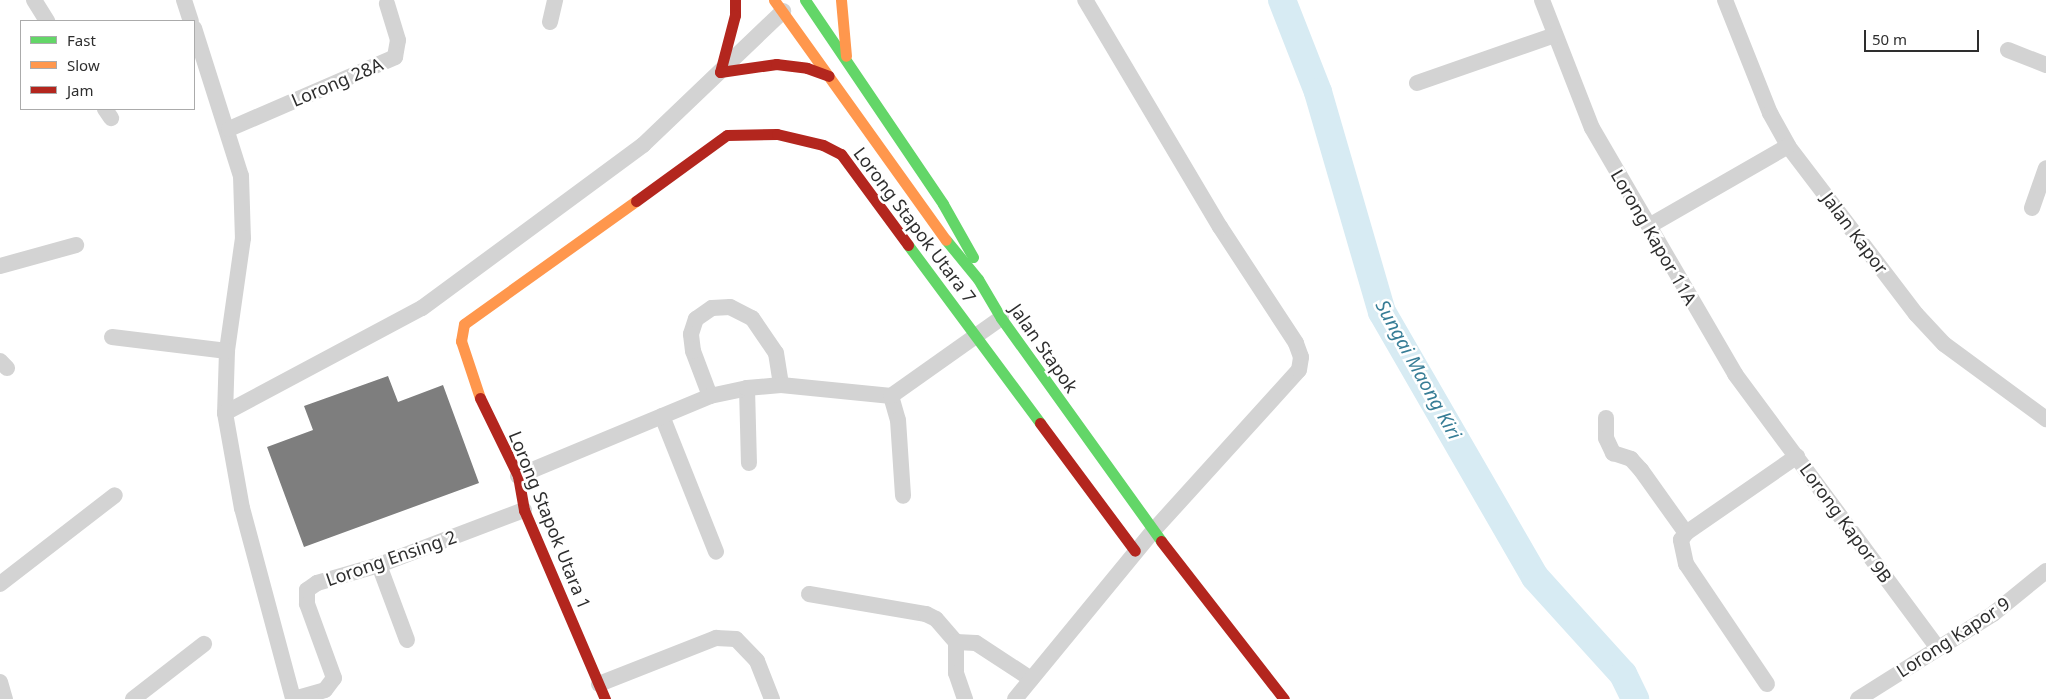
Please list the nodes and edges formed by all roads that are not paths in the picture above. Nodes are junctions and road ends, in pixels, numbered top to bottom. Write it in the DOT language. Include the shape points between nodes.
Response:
graph roads {
  1 [pos="34,0"];
  2 [pos="184,0"];
  3 [pos="555,0"];
  4 [pos="735,0"];
  5 [pos="804,0"];
  6 [pos="841,0"];
  7 [pos="1086,0"];
  8 [pos="1542,0"];
  9 [pos="1725,0"];
  10 [pos="387,4"];
  11 [pos="784,4"];
  12 [pos="47,20"];
  13 [pos="191,20"];
  14 [pos="550,22"];
  15 [pos="195,31"];
  16 [pos="1555,35"];
  17 [pos="2008,50"];
  18 [pos="2046,65"];
  19 [pos="720,72"];
  20 [pos="830,76"];
  21 [pos="858,80"];
  22 [pos="1417,83"];
  23 [pos="228,129"];
  24 [pos="1788,146"];
  25 [pos="2046,168"];
  26 [pos="2032,208"];
  27 [pos="1648,226"];
  28 [pos="76,245"];
  29 [pos="0,266"];
  30 [pos="978,279"];
  31 [pos="1001,318"];
  32 [pos="464,324"];
  33 [pos="976,337"];
  34 [pos="112,338"];
  35 [pos="227,350"];
  36 [pos="781,385"];
  37 [pos="747,388"];
  38 [pos="710,396"];
  39 [pos="891,396"];
  40 [pos="225,413"];
  41 [pos="662,416"];
  42 [pos="1606,418"];
  43 [pos="2046,419"];
  44 [pos="1797,456"];
  45 [pos="749,463"];
  46 [pos="518,476"];
  47 [pos="115,495"];
  48 [pos="903,496"];
  49 [pos="524,510"];
  50 [pos="1153,531"];
  51 [pos="1686,533"];
  52 [pos="1135,551"];
  53 [pos="716,552"];
  54 [pos="379,565"];
  55 [pos="2046,571"];
  56 [pos="0,584"];
  57 [pos="809,594"];
  58 [pos="408,640"];
  59 [pos="956,642"];
  60 [pos="204,644"];
  61 [pos="1938,648"];
  62 [pos="1031,678"];
  63 [pos="0,682"];
  64 [pos="1767,684"];
  65 [pos="602,692"];
  66 [pos="5,699"];
  67 [pos="133,699"];
  68 [pos="294,699"];
  69 [pos="772,699"];
  70 [pos="965,699"];
  71 [pos="1015,699"];
  72 [pos="1284,699"];
  73 [pos="1858,699"];
  1 -- 12 [label="street"];
  2 -- 13 [label="street"];
  3 -- 14 [label="street"];
  4 -- 19 [label="main road" via="735,15"];
  5 -- 21 [label="main road"];
  6 -- 21 [label="main road" via="847,63"];
  7 -- 50 [label="street" via="1220,227 1296,343 1301,358 1300,370"];
  8 -- 16 [label="street, Lorong Kapor 11A"];
  9 -- 24 [label="street, Jalan Kapor" via="1770,112"];
  10 -- 23 [label="street, Lorong 28A" via="398,40 395,57"];
  11 -- 19 [label="street"];
  11 -- 20 [label="main road, Jalan Stapok"];
  15 -- 23 [label="street"];
  16 -- 22 [label="street"];
  16 -- 27 [label="street, Lorong Kapor 11A" via="1592,128"];
  17 -- 18 [label="street"];
  19 -- 20 [label="main road" via="776,64 807,68"];
  19 -- 40 [label="street" via="643,145 422,308"];
  20 -- 30 [label="main road, Jalan Stapok" via="965,267"];
  21 -- 30 [label="main road" via="943,204 975,260"];
  23 -- 35 [label="street" via="242,176 244,204 243,238"];
  24 -- 27 [label="street"];
  24 -- 43 [label="street, Jalan Kapor" via="1916,314 1944,344"];
  25 -- 26 [label="street"];
  27 -- 44 [label="street, Lorong Kapor 11A" via="1735,374"];
  28 -- 29 [label="street"];
  30 -- 31 [label="main road, Jalan Stapok"];
  31 -- 33 [label="street"];
  31 -- 50 [label="main road, Jalan Stapok"];
  32 -- 33 [label="main road, Lorong Stapok Utara 7" via="727,135 739,133 798,138 841,154"];
  32 -- 46 [label="main road, Lorong Stapok Utara 1" via="461,341 478,395"];
  33 -- 39 [label="street"];
  33 -- 52 [label="main road, Lorong Stapok Utara 7"];
  34 -- 35 [label="street"];
  35 -- 40 [label="street"];
  36 -- 37 [label="street"];
  36 -- 38 [label="street" via="776,353 752,318 730,307 712,308 696,320 691,334 693,351"];
  36 -- 39 [label="street"];
  37 -- 38 [label="street"];
  37 -- 45 [label="street"];
  38 -- 41 [label="street"];
  39 -- 48 [label="street" via="898,420"];
  40 -- 68 [label="street" via="242,508"];
  41 -- 46 [label="street"];
  41 -- 53 [label="street"];
  42 -- 51 [label="street" via="1606,438 1614,453 1631,459 1641,470"];
  44 -- 51 [label="street, Lorong Kapor 9B"];
  44 -- 61 [label="street, Lorong Kapor 9B"];
  46 -- 49 [label="main road, Lorong Stapok Utara 1"];
  47 -- 56 [label="street"];
  49 -- 54 [label="street, Lorong Ensing 2"];
  49 -- 65 [label="main road, Lorong Stapok Utara 1"];
  50 -- 52 [label="street"];
  50 -- 72 [label="main road, Jalan Stapok"];
  51 -- 64 [label="street" via="1681,540 1686,564"];
  52 -- 62 [label="street"];
  54 -- 58 [label="street"];
  54 -- 68 [label="street, Lorong Ensing 2" via="317,583 307,590 307,604 334,678 325,690"];
  55 -- 61 [label="street, Lorong Kapor 9" via="1993,614"];
  57 -- 59 [label="street" via="911,609 936,619"];
  59 -- 62 [label="street" via="976,643"];
  59 -- 70 [label="street" via="956,674"];
  60 -- 67 [label="street"];
  61 -- 73 [label="street, Lorong Kapor 9"];
  62 -- 71 [label="street"];
  63 -- 66 [label="street"];
  65 -- 69 [label="street" via="716,638 736,639 757,661"];
}
